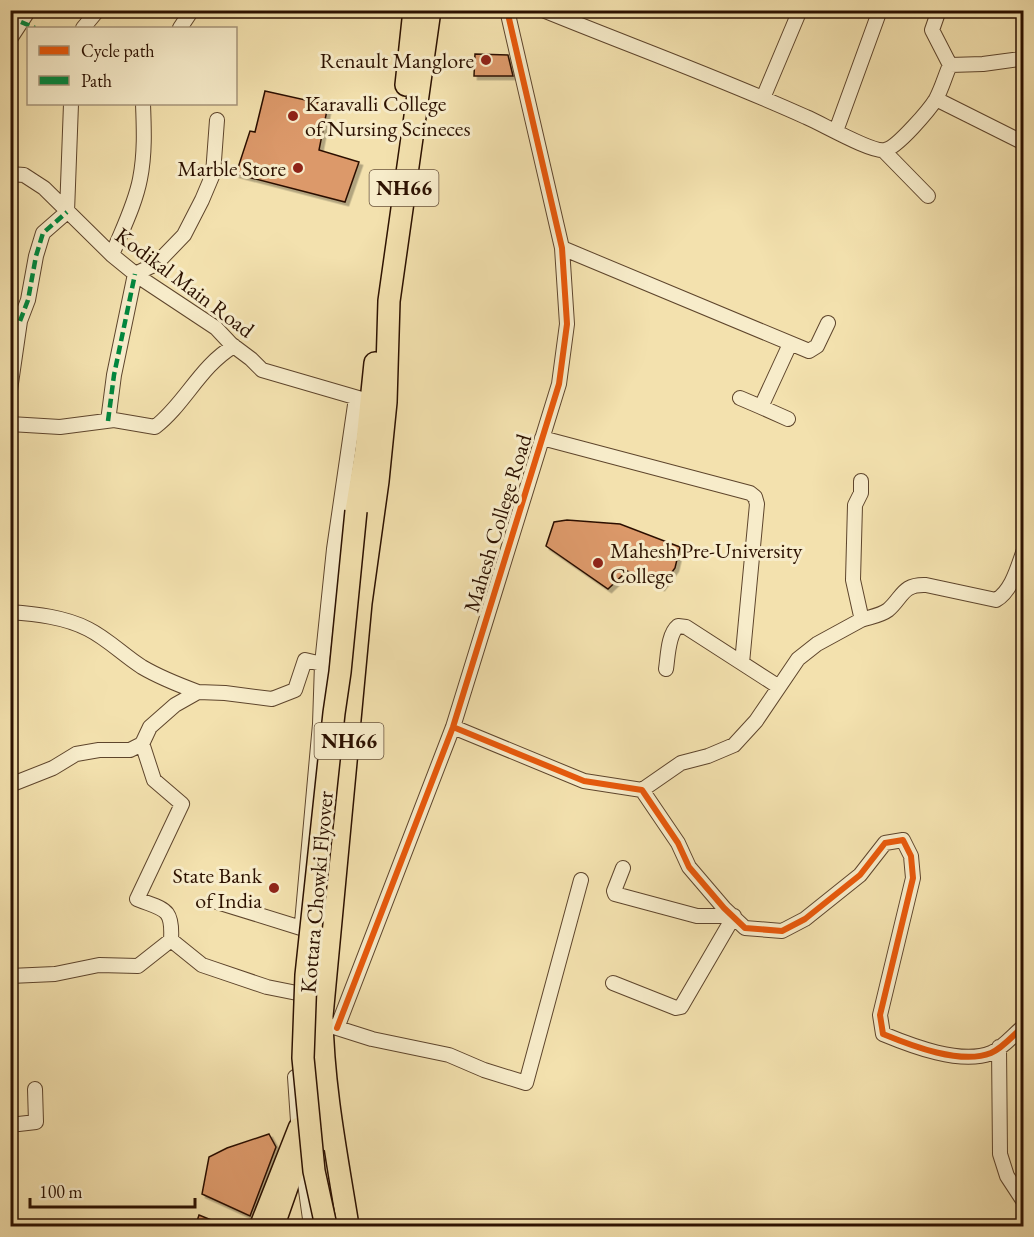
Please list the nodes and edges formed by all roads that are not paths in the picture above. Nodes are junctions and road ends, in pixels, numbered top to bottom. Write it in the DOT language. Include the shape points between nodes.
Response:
graph roads {
  1 [pos="29,10"];
  2 [pos="98,10"];
  3 [pos="192,10"];
  4 [pos="414,10"];
  5 [pos="430,10"];
  6 [pos="507,10"];
  7 [pos="543,10"];
  8 [pos="800,10"];
  9 [pos="880,10"];
  10 [pos="939,10"];
  11 [pos="84,27"];
  12 [pos="181,27"];
  13 [pos="10,39"];
  14 [pos="1023,54"];
  15 [pos="950,65"];
  16 [pos="763,98"];
  17 [pos="936,99"];
  18 [pos="71,105"];
  19 [pos="143,105"];
  20 [pos="217,120"];
  21 [pos="836,131"];
  22 [pos="1023,143"];
  23 [pos="884,151"];
  24 [pos="10,174"];
  25 [pos="928,196"];
  26 [pos="67,212"];
  27 [pos="562,248"];
  28 [pos="112,255"];
  29 [pos="135,274"];
  30 [pos="828,323"];
  31 [pos="790,344"];
  32 [pos="234,346"];
  33 [pos="10,390"];
  34 [pos="740,398"];
  35 [pos="371,400"];
  36 [pos="761,407"];
  37 [pos="788,419"];
  38 [pos="108,421"];
  39 [pos="10,424"];
  40 [pos="542,438"];
  41 [pos="861,481"];
  42 [pos="1023,550"];
  43 [pos="10,612"];
  44 [pos="861,620"];
  45 [pos="742,663"];
  46 [pos="322,664"];
  47 [pos="666,669"];
  48 [pos="779,687"];
  49 [pos="198,692"];
  50 [pos="453,727"];
  51 [pos="142,743"];
  52 [pos="10,785"];
  53 [pos="642,790"];
  54 [pos="623,868"];
  55 [pos="581,880"];
  56 [pos="214,901"];
  57 [pos="734,916"];
  58 [pos="302,928"];
  59 [pos="171,940"];
  60 [pos="10,976"];
  61 [pos="613,983"];
  62 [pos="297,993"];
  63 [pos="330,1026"];
  64 [pos="1023,1026"];
  65 [pos="999,1047"];
  66 [pos="35,1089"];
  67 [pos="10,1125"];
  68 [pos="332,1126"];
  69 [pos="298,1127"];
  70 [pos="301,1152"];
  71 [pos="1023,1202"];
  72 [pos="259,1227"];
  73 [pos="274,1227"];
  74 [pos="311,1227"];
  75 [pos="326,1227"];
  76 [pos="348,1227"];
  1 -- 13 [label="street"];
  2 -- 11 [label="street"];
  3 -- 12 [label="street"];
  4 -- 35 [label="highway, NH66" via="380,289"];
  5 -- 35 [label="highway, NH66"];
  6 -- 27 [label="street, Mahesh College Road"];
  7 -- 16 [label="street"];
  8 -- 16 [label="street"];
  9 -- 21 [label="street"];
  10 -- 15 [label="street" via="932,30"];
  14 -- 15 [label="street" via="1020,59 1007,62"];
  15 -- 17 [label="street"];
  16 -- 21 [label="street"];
  17 -- 22 [label="street"];
  17 -- 23 [label="street"];
  18 -- 26 [label="street"];
  19 -- 28 [label="street" via="140,179"];
  20 -- 29 [label="street" via="213,174 184,235 156,264"];
  21 -- 23 [label="street"];
  23 -- 25 [label="street"];
  24 -- 26 [label="street, Kodikal Main Road" via="24,175 44,188"];
  26 -- 28 [label="street, Kodikal Main Road"];
  26 -- 33 [label="street" via="43,234 20,321"];
  27 -- 31 [label="street"];
  27 -- 40 [label="street, Mahesh College Road" via="567,324 559,384"];
  28 -- 29 [label="street, Kodikal Main Road"];
  29 -- 32 [label="street, Kodikal Main Road" via="216,328"];
  29 -- 38 [label="street"];
  30 -- 31 [label="street" via="813,350"];
  31 -- 36 [label="street"];
  32 -- 35 [label="street, Kodikal Main Road" via="262,370"];
  32 -- 38 [label="street" via="188,389 155,428"];
  34 -- 36 [label="street"];
  35 -- 46 [label="street" via="334,549"];
  35 -- 63 [label="highway, NH66" via="378,481 361,603"];
  35 -- 75 [label="highway, Kottara Chowki Flyover / NH66, bridge" via="306,975 303,1058 314,1171"];
  36 -- 37 [label="street"];
  38 -- 39 [label="street" via="60,427"];
  40 -- 45 [label="street" via="755,497"];
  40 -- 50 [label="street, Mahesh College Road"];
  41 -- 44 [label="street" via="855,505 853,580"];
  42 -- 44 [label="street" via="1005,593 996,600 914,585 886,611"];
  43 -- 49 [label="street" via="57,618 86,628 142,666"];
  44 -- 48 [label="street" via="806,652"];
  45 -- 47 [label="street" via="686,627 678,626 672,634"];
  45 -- 48 [label="street"];
  46 -- 49 [label="street" via="305,660 295,690 272,699"];
  46 -- 58 [label="street"];
  48 -- 53 [label="street" via="734,745 681,764"];
  49 -- 51 [label="street" via="175,705 150,727"];
  50 -- 53 [label="street" via="584,781"];
  50 -- 63 [label="street, Mahesh College Road"];
  51 -- 52 [label="street" via="130,750 76,754"];
  51 -- 59 [label="street" via="154,780 182,804 137,899 167,912 171,917"];
  53 -- 57 [label="street" via="678,843 689,867"];
  54 -- 57 [label="street" via="615,894 697,916"];
  55 -- 63 [label="street" via="526,1083 449,1055"];
  56 -- 58 [label="street"];
  57 -- 61 [label="street" via="681,1007"];
  57 -- 65 [label="street" via="745,928 782,931 805,919 860,875 885,843 903,840 911,856 913,878 880,1015 884,1034 951,1056 974,1057 993,1053"];
  58 -- 62 [label="street"];
  59 -- 60 [label="street" via="138,966 99,965 55,974"];
  59 -- 62 [label="street" via="202,964 267,987"];
  62 -- 69 [label="street"];
  63 -- 68 [label="highway, NH66" via="323,1043"];
  64 -- 65 [label="street"];
  65 -- 71 [label="street" via="1000,1154 1007,1176"];
  66 -- 67 [label="street" via="36,1122"];
  68 -- 69 [label="main road"];
  68 -- 70 [label="main road"];
  68 -- 76 [label="highway, NH66"];
  69 -- 70 [label="street"];
  69 -- 72 [label="main road"];
  70 -- 73 [label="main road"];
  70 -- 74 [label="street"];
}
